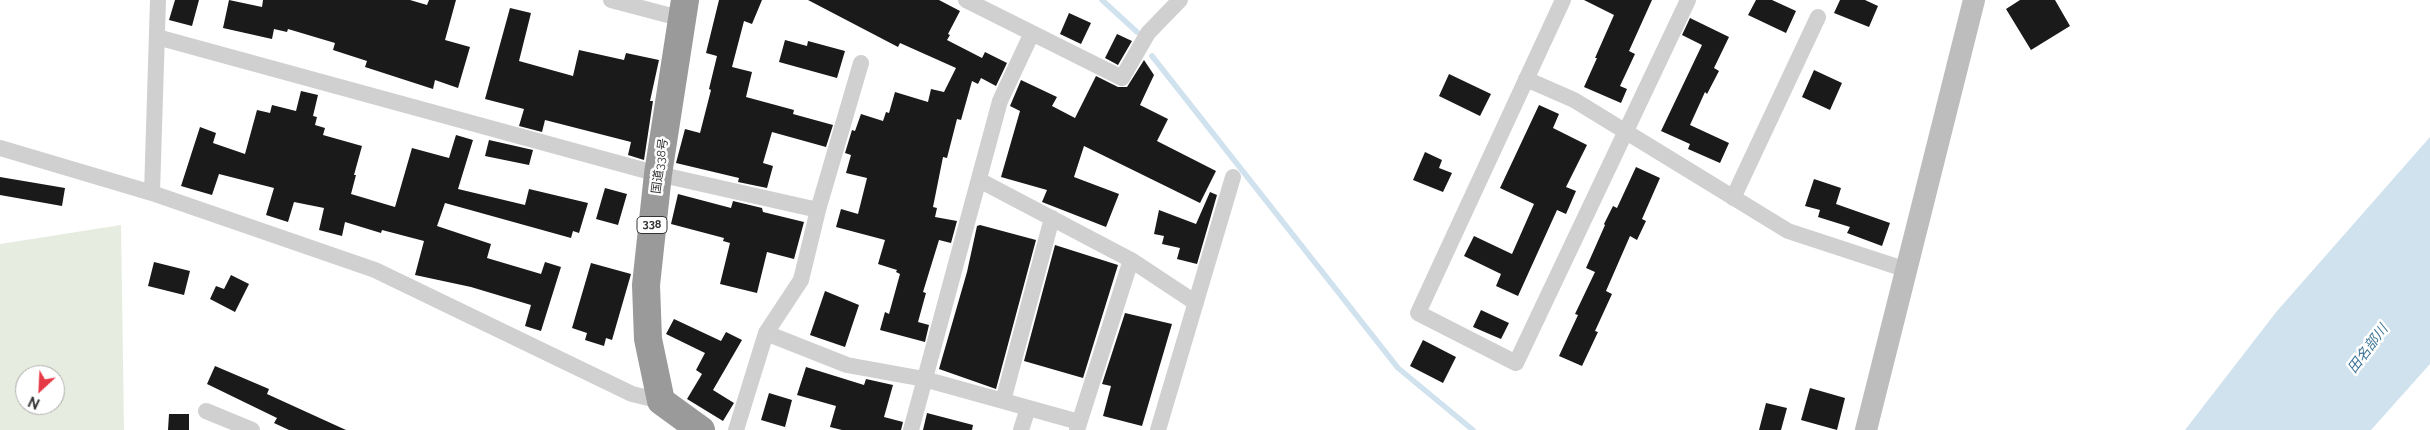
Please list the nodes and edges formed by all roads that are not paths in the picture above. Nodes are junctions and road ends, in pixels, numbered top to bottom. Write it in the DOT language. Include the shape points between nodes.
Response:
graph roads {
  1 [pos="158,0"];
  2 [pos="611,0"];
  3 [pos="966,0"];
  4 [pos="1180,0"];
  5 [pos="1563,0"];
  6 [pos="1688,0"];
  7 [pos="1974,0"];
  8 [pos="684,10"];
  9 [pos="1818,18"];
  10 [pos="1032,33"];
  11 [pos="157,37"];
  12 [pos="861,63"];
  13 [pos="1526,79"];
  14 [pos="1626,134"];
  15 [pos="0,148"];
  16 [pos="658,174"];
  17 [pos="1233,177"];
  18 [pos="979,180"];
  19 [pos="152,193"];
  20 [pos="1733,198"];
  21 [pos="818,210"];
  22 [pos="1052,218"];
  23 [pos="1131,260"];
  24 [pos="1906,270"];
  25 [pos="1196,303"];
  26 [pos="766,333"];
  27 [pos="924,379"];
  28 [pos="661,401"];
  29 [pos="1003,401"];
  30 [pos="1028,408"];
  31 [pos="206,411"];
  32 [pos="1078,426"];
  33 [pos="252,430"];
  34 [pos="701,430"];
  35 [pos="736,430"];
  36 [pos="911,430"];
  37 [pos="1021,430"];
  38 [pos="1158,430"];
  39 [pos="1866,430"];
  1 -- 11 [label="street"];
  2 -- 8 [label="street"];
  3 -- 10 [label="street"];
  4 -- 10 [label="street" via="1148,33 1122,78"];
  5 -- 13 [label="street"];
  6 -- 14 [label="street"];
  7 -- 24 [label="street"];
  8 -- 16 [label="highway, 国道338号 / 338"];
  9 -- 20 [label="street"];
  10 -- 18 [label="street" via="1000,101"];
  11 -- 16 [label="street"];
  11 -- 19 [label="street"];
  12 -- 21 [label="street"];
  13 -- 14 [label="street" via="1574,100"];
  13 -- 14 [label="street" via="1418,313 1516,363"];
  14 -- 20 [label="street"];
  15 -- 19 [label="street"];
  16 -- 21 [label="street"];
  16 -- 28 [label="highway, 国道338号 / 338" via="646,285 648,339"];
  17 -- 25 [label="street"];
  18 -- 22 [label="street"];
  18 -- 27 [label="street"];
  19 -- 28 [label="street" via="375,270 632,394"];
  20 -- 24 [label="street" via="1788,231"];
  21 -- 26 [label="street" via="801,280"];
  22 -- 23 [label="street"];
  22 -- 29 [label="street"];
  23 -- 25 [label="street"];
  23 -- 32 [label="street"];
  24 -- 39 [label="street"];
  25 -- 38 [label="street"];
  26 -- 27 [label="street" via="847,365"];
  26 -- 35 [label="street"];
  27 -- 29 [label="street"];
  27 -- 36 [label="street"];
  28 -- 34 [label="highway"];
  29 -- 30 [label="street"];
  30 -- 32 [label="street"];
  30 -- 37 [label="street"];
  31 -- 33 [label="street"];
}
